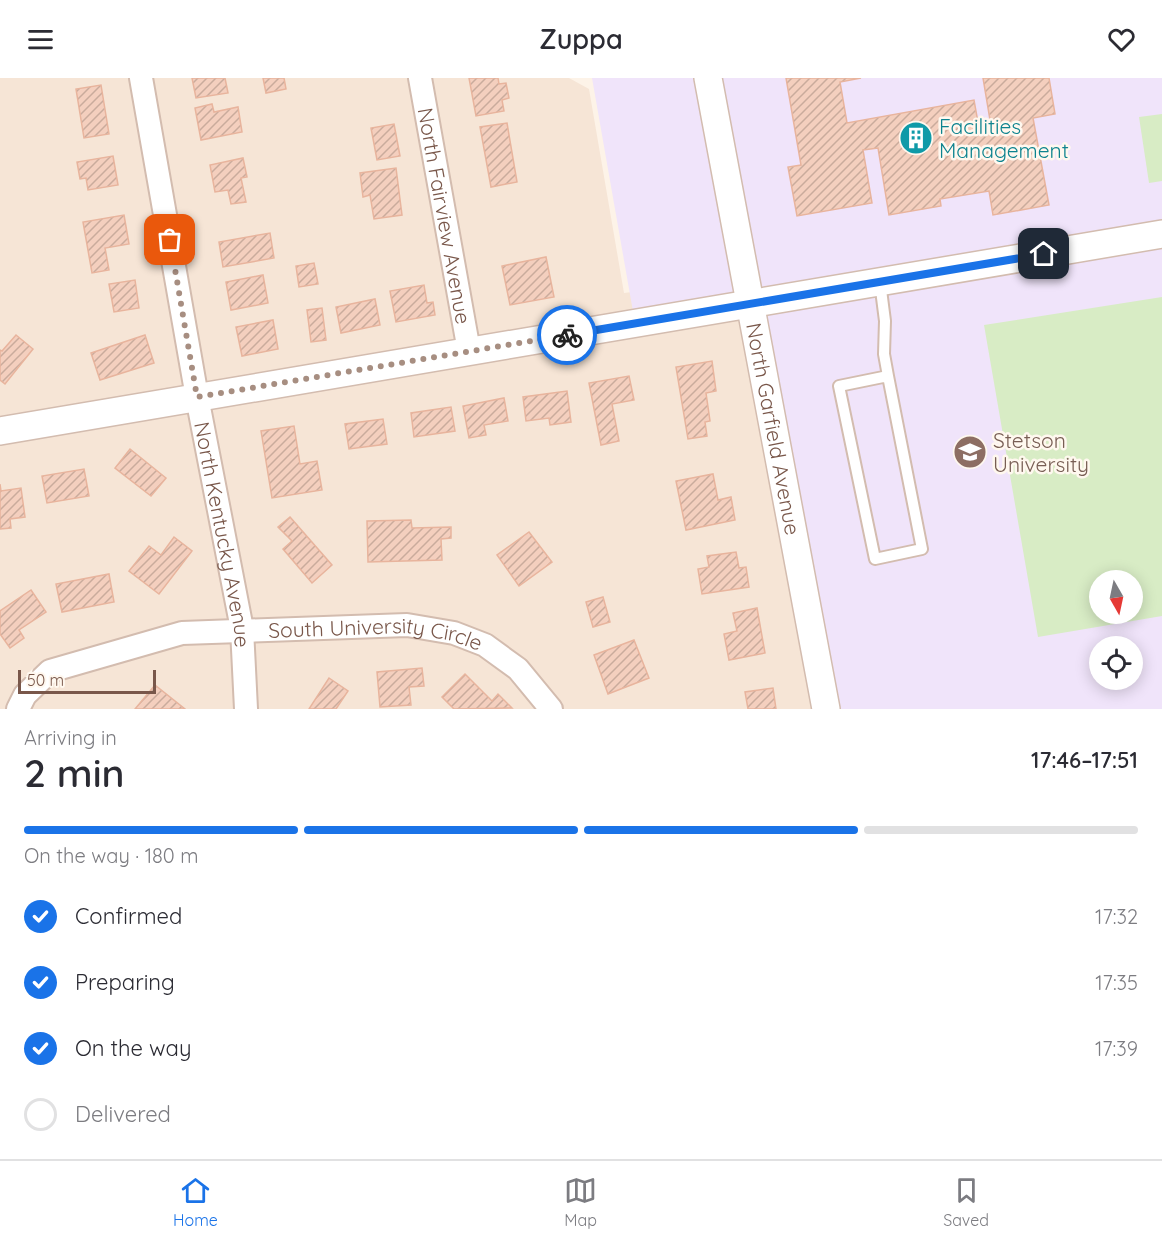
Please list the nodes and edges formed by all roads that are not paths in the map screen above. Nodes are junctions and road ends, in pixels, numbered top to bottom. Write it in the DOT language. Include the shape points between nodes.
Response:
graph roads {
  1 [pos="141,78"];
  2 [pos="420,78"];
  3 [pos="708,78"];
  4 [pos="1162,234"];
  5 [pos="880,282"];
  6 [pos="751,303"];
  7 [pos="469,351"];
  8 [pos="888,376"];
  9 [pos="197,397"];
  10 [pos="0,431"];
  11 [pos="242,629"];
  12 [pos="18,709"];
  13 [pos="246,709"];
  14 [pos="551,709"];
  15 [pos="826,709"];
  1 -- 9 [label="street, North Kentucky Avenue"];
  2 -- 7 [label="street, North Fairview Avenue"];
  3 -- 6 [label="street, North Garfield Avenue"];
  4 -- 5 [label="street"];
  5 -- 6 [label="street"];
  5 -- 8 [label="lane"];
  6 -- 7 [label="street"];
  6 -- 15 [label="street, North Garfield Avenue"];
  7 -- 9 [label="street"];
  8 -- 8 [label="lane" via="922,549 875,559 839,386"];
  9 -- 10 [label="street"];
  9 -- 11 [label="street, North Kentucky Avenue"];
  11 -- 12 [label="street, South University Circle" via="182,633 50,671 25,695"];
  11 -- 13 [label="street, North Kentucky Avenue"];
  11 -- 14 [label="street, South University Circle" via="407,625 454,633 485,645 518,669"];
}
